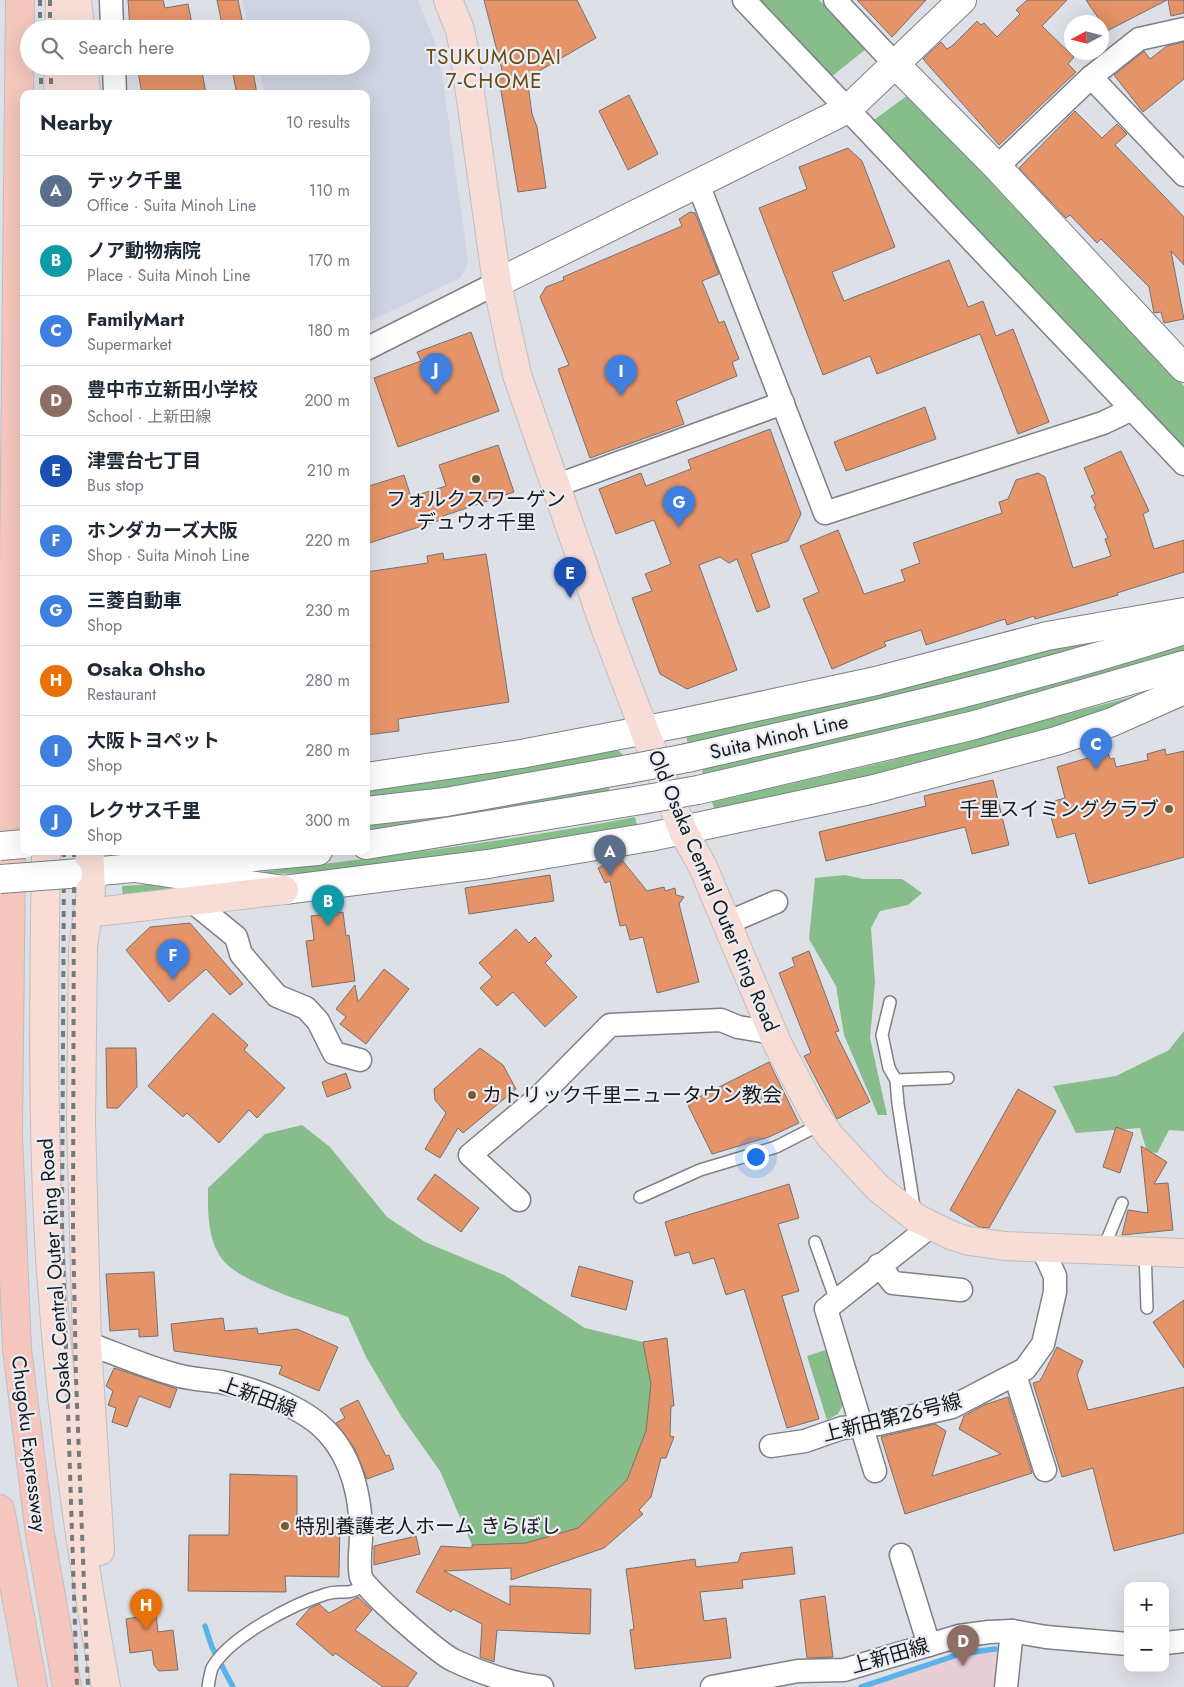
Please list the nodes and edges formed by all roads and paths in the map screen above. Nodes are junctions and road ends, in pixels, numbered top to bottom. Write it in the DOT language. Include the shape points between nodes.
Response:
graph roads {
  1 [pos="20,0"];
  2 [pos="60,0"];
  3 [pos="77,0"];
  4 [pos="111,0"];
  5 [pos="448,0"];
  6 [pos="744,0"];
  7 [pos="835,0"];
  8 [pos="962,0"];
  9 [pos="59,20"];
  10 [pos="79,20"];
  11 [pos="112,20"];
  12 [pos="1184,29"];
  13 [pos="896,64"];
  14 [pos="59,75"];
  15 [pos="85,75"];
  16 [pos="114,75"];
  17 [pos="1091,77"];
  18 [pos="58,90"];
  19 [pos="86,90"];
  20 [pos="115,90"];
  21 [pos="848,109"];
  22 [pos="997,167"];
  23 [pos="1184,175"];
  24 [pos="698,184"];
  25 [pos="497,284"];
  26 [pos="370,346"];
  27 [pos="1184,368"];
  28 [pos="783,403"];
  29 [pos="1132,409"];
  30 [pos="1184,464"];
  31 [pos="555,486"];
  32 [pos="1184,612"];
  33 [pos="1184,630"];
  34 [pos="1184,665"];
  35 [pos="1177,699"];
  36 [pos="644,730"];
  37 [pos="370,776"];
  38 [pos="370,811"];
  39 [pos="682,831"];
  40 [pos="20,844"];
  41 [pos="370,844"];
  42 [pos="0,846"];
  43 [pos="46,855"];
  44 [pos="275,855"];
  45 [pos="83,866"];
  46 [pos="135,868"];
  47 [pos="0,879"];
  48 [pos="284,890"];
  49 [pos="193,902"];
  50 [pos="776,902"];
  51 [pos="88,913"];
  52 [pos="727,923"];
  53 [pos="890,1002"];
  54 [pos="774,1033"];
  55 [pos="360,1060"];
  56 [pos="948,1078"];
  57 [pos="896,1080"];
  58 [pos="821,1124"];
  59 [pos="640,1197"];
  60 [pos="518,1200"];
  61 [pos="1122,1203"];
  62 [pos="923,1222"];
  63 [pos="815,1242"];
  64 [pos="1042,1248"];
  65 [pos="1103,1250"];
  66 [pos="1145,1251"];
  67 [pos="1181,1256"];
  68 [pos="879,1265"];
  69 [pos="961,1290"];
  70 [pos="836,1301"];
  71 [pos="1147,1308"];
  72 [pos="87,1344"];
  73 [pos="1015,1376"];
  74 [pos="861,1426"];
  75 [pos="770,1446"];
  76 [pos="1045,1470"];
  77 [pos="875,1471"];
  78 [pos="0,1510"];
  79 [pos="901,1556"];
  80 [pos="365,1584"];
  81 [pos="1012,1631"];
  82 [pos="1184,1641"];
  83 [pos="1169,1643"];
  84 [pos="1124,1644"];
  85 [pos="929,1645"];
  86 [pos="100,1655"];
  87 [pos="33,1687"];
  88 [pos="67,1687"];
  89 [pos="106,1687"];
  90 [pos="208,1687"];
  91 [pos="542,1687"];
  92 [pos="712,1687"];
  93 [pos="1006,1687"];
  1 -- 88 [label="highway, Chugoku Expressway" via="8,1155 16,1340 25,1425"];
  2 -- 9 [label="main road"];
  3 -- 10 [label="main road"];
  4 -- 11 [label="street"];
  5 -- 25 [label="main road, Old Osaka Central Outer Ring Road" via="464,50"];
  6 -- 21 [label="street"];
  7 -- 13 [label="street"];
  8 -- 13 [label="main road"];
  12 -- 17 [label="street" via="1139,39"];
  13 -- 21 [label="main road"];
  13 -- 22 [label="main road"];
  14 -- 18 [label="main road"];
  15 -- 19 [label="main road"];
  16 -- 20 [label="street"];
  17 -- 22 [label="street"];
  17 -- 23 [label="street"];
  21 -- 24 [label="main road"];
  21 -- 29 [label="street"];
  22 -- 27 [label="main road"];
  24 -- 25 [label="main road"];
  24 -- 28 [label="street"];
  25 -- 26 [label="street"];
  25 -- 31 [label="main road, Old Osaka Central Outer Ring Road" via="517,375"];
  28 -- 29 [label="street" via="825,513 1103,423"];
  28 -- 31 [label="street"];
  29 -- 30 [label="street"];
  31 -- 36 [label="main road, Old Osaka Central Outer Ring Road"];
  32 -- 36 [label="main road" via="1047,636 876,681"];
  33 -- 38 [label="main road, Suita Minoh Line, bridge" via="963,694 687,758 446,802"];
  34 -- 41 [label="main road, Suita Minoh Line, bridge" via="971,726 698,790"];
  35 -- 39 [label="main road" via="1056,741 870,790"];
  36 -- 37 [label="main road" via="521,754"];
  36 -- 39 [label="main road, Old Osaka Central Outer Ring Road"];
  39 -- 48 [label="main road" via="488,864"];
  39 -- 52 [label="main road, Old Osaka Central Outer Ring Road" via="703,867"];
  40 -- 42 [label="main road, bridge"];
  43 -- 86 [label="main road, Osaka Central Outer Ring Road" via="45,1132 50,1257 62,1388 91,1612"];
  44 -- 46 [label="main road"];
  45 -- 46 [label="main road"];
  45 -- 47 [label="main road, bridge"];
  45 -- 51 [label="main road"];
  46 -- 48 [label="main road"];
  48 -- 49 [label="main road"];
  49 -- 51 [label="main road"];
  49 -- 55 [label="street" via="236,937 242,954 277,996 306,1008 318,1021 334,1054"];
  50 -- 52 [label="street"];
  51 -- 72 [label="main road" via="83,947 81,1122"];
  52 -- 54 [label="main road, Old Osaka Central Outer Ring Road"];
  53 -- 57 [label="lane" via="882,1035"];
  54 -- 58 [label="main road, Old Osaka Central Outer Ring Road" via="804,1097"];
  54 -- 60 [label="street" via="721,1020 610,1025 539,1097 470,1155"];
  56 -- 57 [label="lane"];
  57 -- 62 [label="lane" via="898,1104"];
  58 -- 59 [label="lane" via="776,1147 700,1170"];
  58 -- 62 [label="main road, Old Osaka Central Outer Ring Road" via="868,1178"];
  61 -- 65 [label="lane"];
  62 -- 64 [label="main road, Old Osaka Central Outer Ring Road" via="969,1241"];
  62 -- 68 [label="street"];
  63 -- 70 [label="lane"];
  64 -- 65 [label="main road, Old Osaka Central Outer Ring Road"];
  64 -- 73 [label="street, 上新田第26号線" via="1056,1285 1048,1330 1034,1359"];
  65 -- 66 [label="main road, Old Osaka Central Outer Ring Road"];
  66 -- 67 [label="main road, Old Osaka Central Outer Ring Road"];
  66 -- 71 [label="lane"];
  68 -- 69 [label="street" via="892,1283"];
  68 -- 70 [label="street"];
  70 -- 74 [label="street" via="826,1309"];
  72 -- 80 [label="street, 上新田線" via="177,1375 246,1389 314,1419 337,1446 355,1482 360,1503 361,1570"];
  72 -- 86 [label="main road" via="102,1572"];
  73 -- 74 [label="street, 上新田第26号線" via="952,1407"];
  73 -- 76 [label="street"];
  74 -- 75 [label="street, 上新田第26号線" via="842,1428 805,1441"];
  74 -- 77 [label="street"];
  78 -- 87 [label="highway, Chugoku Expressway"];
  79 -- 85 [label="street"];
  80 -- 90 [label="lane" via="354,1592 327,1593 270,1618 224,1653 212,1669"];
  80 -- 91 [label="street" via="380,1602 451,1659 516,1684"];
  81 -- 84 [label="street, 上新田線"];
  81 -- 85 [label="street, 上新田線" via="966,1635"];
  81 -- 93 [label="street"];
  82 -- 83 [label="street"];
  85 -- 92 [label="street, 上新田線" via="837,1672 798,1671"];
  86 -- 89 [label="main road, Osaka Central Outer Ring Road"];
}
